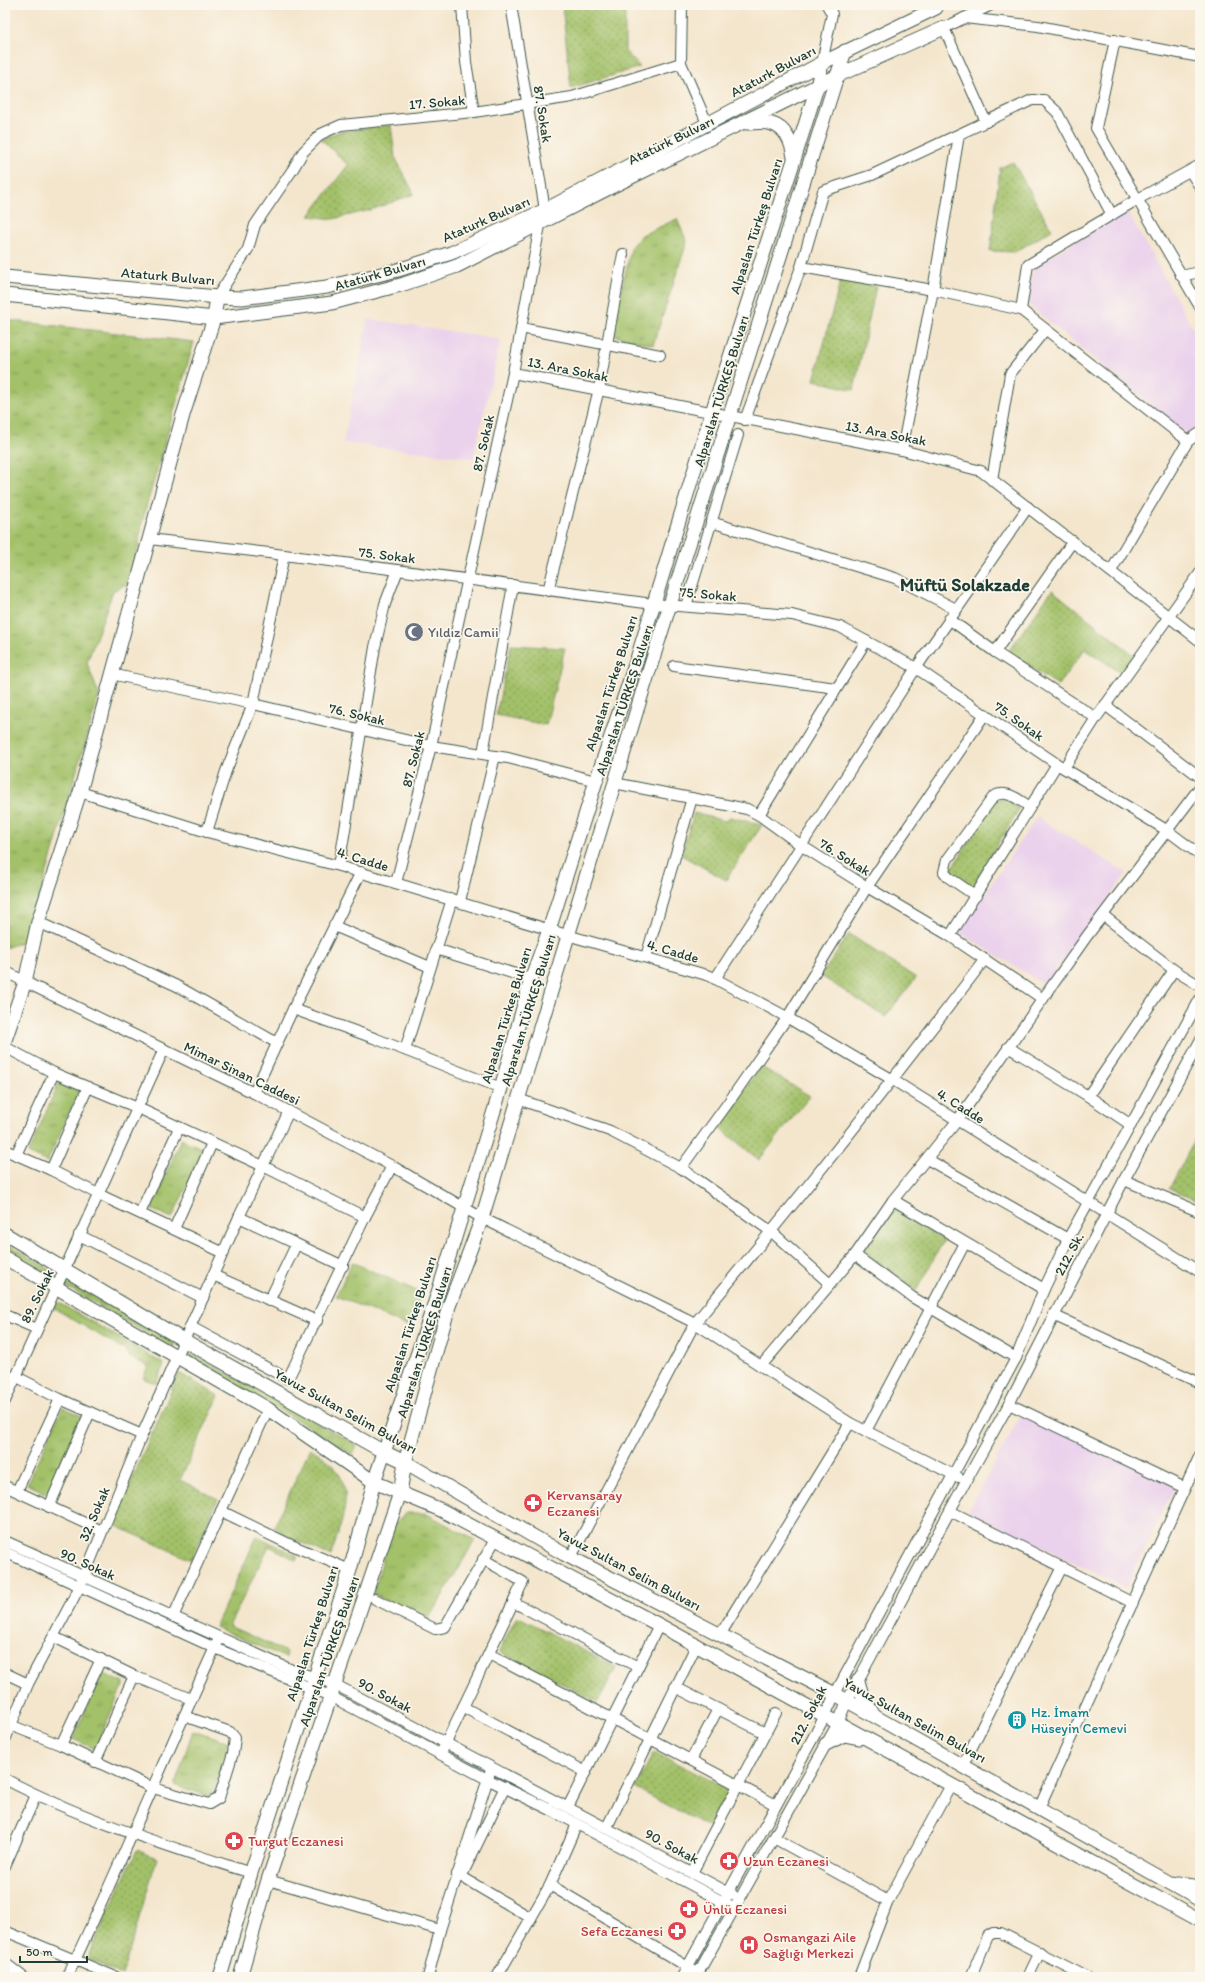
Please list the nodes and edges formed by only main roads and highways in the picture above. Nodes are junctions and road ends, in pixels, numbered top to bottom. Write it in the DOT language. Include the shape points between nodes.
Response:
graph roads {
  1 [pos="939,6"];
  2 [pos="944,28"];
  3 [pos="846,51"];
  4 [pos="822,63"];
  5 [pos="839,75"];
  6 [pos="817,87"];
  7 [pos="742,123"];
  8 [pos="794,160"];
  9 [pos="5,277"];
  10 [pos="5,295"];
  11 [pos="216,297"];
  12 [pos="214,318"];
  13 [pos="5,1040"];
  14 [pos="5,1234"];
  15 [pos="5,1258"];
  16 [pos="384,1452"];
  17 [pos="405,1462"];
  18 [pos="374,1482"];
  19 [pos="400,1493"];
  20 [pos="858,1681"];
  21 [pos="874,1716"];
  22 [pos="867,1739"];
  23 [pos="826,1744"];
  24 [pos="1039,1808"];
  25 [pos="1029,1828"];
  26 [pos="1172,1884"];
  27 [pos="1200,1887"];
  28 [pos="1200,1900"];
  29 [pos="1165,1902"];
  30 [pos="1200,1921"];
  31 [pos="1200,1931"];
  32 [pos="220,1977"];
  33 [pos="240,1977"];
  1 -- 3 [label="main road, Ataturk Bulvarı"];
  2 -- 5 [label="main road, Atatürk Bulvarı"];
  3 -- 4 [label="main road, Ataturk Bulvarı"];
  3 -- 5 [label="main road, Alparslan TÜRKEŞ Bulvarı"];
  4 -- 6 [label="main road, Alpaslan Türkeş Bulvarı"];
  4 -- 11 [label="main road, Ataturk Bulvarı" via="545,210 451,253 398,270 327,287 242,298"];
  5 -- 6 [label="main road, Atatürk Bulvarı"];
  5 -- 17 [label="main road, Alparslan TÜRKEŞ Bulvarı" via="614,783 482,1218 449,1306"];
  6 -- 7 [label="main road, Atatürk Bulvarı"];
  6 -- 8 [label="main road, Alpaslan Türkeş Bulvarı"];
  7 -- 8 [label="main road" via="772,123 780,128 793,146"];
  7 -- 12 [label="main road, Atatürk Bulvarı" via="457,266 404,284 332,303"];
  8 -- 16 [label="main road, Alpaslan Türkeş Bulvarı" via="712,412 637,659 550,930 531,979 501,1088 437,1296"];
  9 -- 11 [label="main road, Ataturk Bulvarı"];
  10 -- 12 [label="main road, Atatürk Bulvarı"];
  11 -- 12 [label="main road"];
  12 -- 13 [label="main road" via="183,415 80,792 38,922 24,982"];
  14 -- 16 [label="main road, Yavuz Sultan Selim Bulvarı" via="185,1341"];
  15 -- 18 [label="main road" via="268,1409"];
  16 -- 17 [label="main road, Yavuz Sultan Selim Bulvarı"];
  16 -- 18 [label="main road, Alpaslan Türkeş Bulvarı"];
  17 -- 19 [label="main road, Alparslan TÜRKEŞ Bulvarı"];
  17 -- 21 [label="main road, Yavuz Sultan Selim Bulvarı" via="571,1557"];
  18 -- 19 [label="main road"];
  18 -- 32 [label="main road, Alpaslan Türkeş Bulvarı" via="350,1570 251,1873"];
  19 -- 22 [label="main road" via="441,1510"];
  19 -- 33 [label="main road, Alparslan TÜRKEŞ Bulvarı" via="268,1880"];
  20 -- 21 [label="main road" via="862,1695"];
  21 -- 24 [label="main road, Yavuz Sultan Selim Bulvarı"];
  22 -- 23 [label="main road" via="844,1735"];
  22 -- 25 [label="main road"];
  24 -- 25 [label="main road"];
  24 -- 26 [label="main road, Yavuz Sultan Selim Bulvarı"];
  25 -- 29 [label="main road"];
  26 -- 27 [label="main road"];
  26 -- 28 [label="main road, Yavuz Sultan Selim Bulvarı"];
  29 -- 30 [label="main road"];
  29 -- 31 [label="main road"];
}
